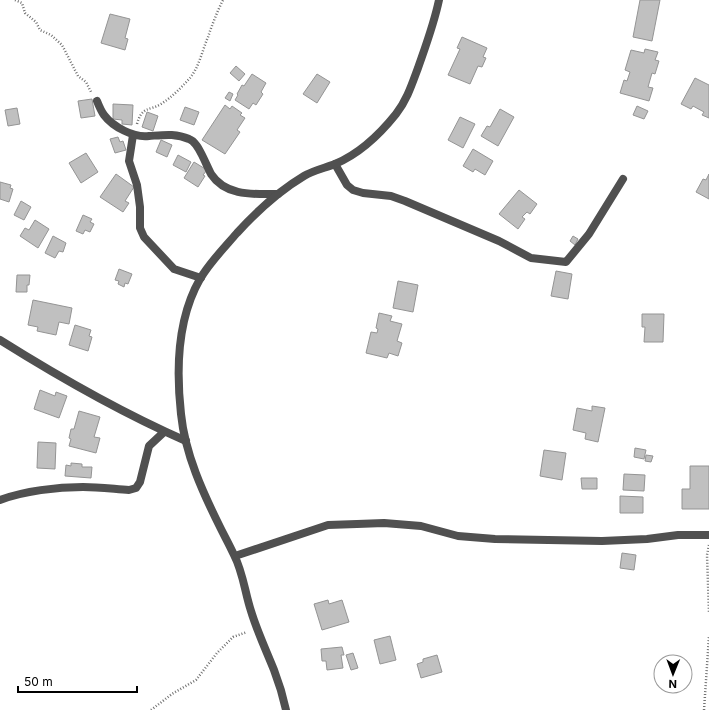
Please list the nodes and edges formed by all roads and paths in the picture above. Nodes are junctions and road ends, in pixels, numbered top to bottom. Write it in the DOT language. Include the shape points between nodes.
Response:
graph roads {
  1 [pos="15,0"];
  2 [pos="223,0"];
  3 [pos="439,0"];
  4 [pos="96,101"];
  5 [pos="133,135"];
  6 [pos="335,164"];
  7 [pos="623,179"];
  8 [pos="278,194"];
  9 [pos="201,278"];
  10 [pos="0,340"];
  11 [pos="164,432"];
  12 [pos="186,441"];
  13 [pos="0,500"];
  14 [pos="709,535"];
  15 [pos="709,545"];
  16 [pos="236,556"];
  17 [pos="709,613"];
  18 [pos="257,630"];
  19 [pos="709,636"];
  20 [pos="151,710"];
  21 [pos="286,710"];
  22 [pos="704,710"];
  1 -- 4 [label="path" via="22,3 26,13 40,30 51,34 62,45 78,76 86,82"];
  2 -- 5 [label="path" via="196,69 177,91 160,104 147,109 139,117"];
  3 -- 6 [label="street" via="434,26 410,91 398,112 366,145"];
  4 -- 5 [label="street" via="104,115 117,127"];
  5 -- 8 [label="street" via="177,135 190,139 199,148 211,174 220,184 250,194"];
  5 -- 9 [label="street" via="129,161 137,185 140,228 144,237 174,269"];
  6 -- 7 [label="street" via="344,182 353,190 405,201 499,241 531,258 566,262 589,234"];
  6 -- 8 [label="street" via="304,175"];
  8 -- 9 [label="street" via="255,213 217,255"];
  9 -- 12 [label="street" via="190,298 180,347 179,392"];
  10 -- 11 [label="street" via="58,376"];
  11 -- 12 [label="street"];
  11 -- 13 [label="street" via="149,446 140,482 136,488 129,490 83,487 41,491"];
  12 -- 16 [label="street" via="211,509"];
  14 -- 16 [label="street" via="602,541 495,539 458,536 421,526 384,523 328,525"];
  15 -- 17 [label="path"];
  16 -- 18 [label="street"];
  18 -- 20 [label="path" via="232,637 196,680"];
  18 -- 21 [label="street" via="275,672"];
  19 -- 22 [label="path"];
}
